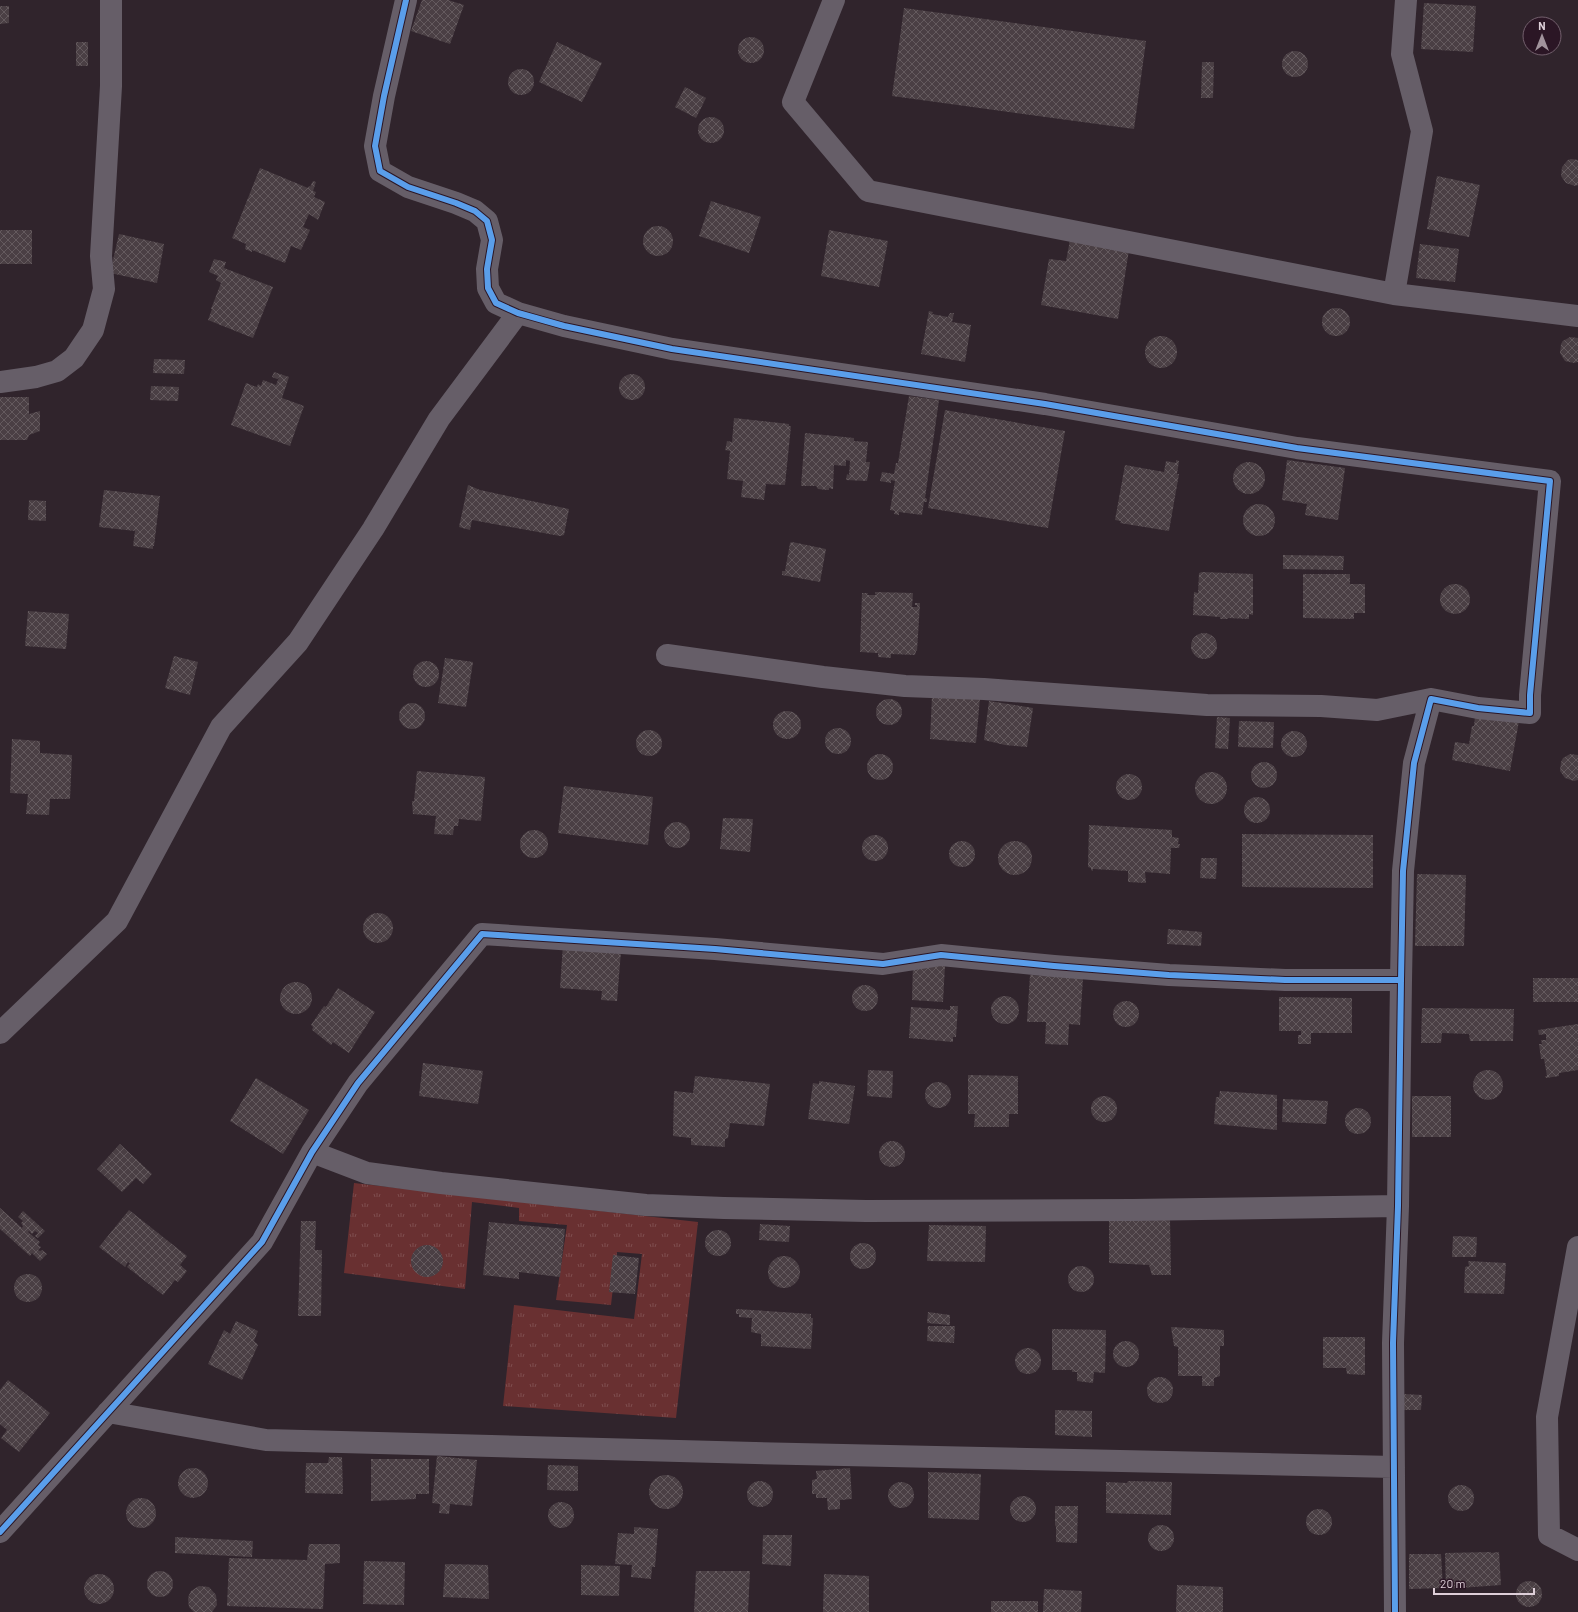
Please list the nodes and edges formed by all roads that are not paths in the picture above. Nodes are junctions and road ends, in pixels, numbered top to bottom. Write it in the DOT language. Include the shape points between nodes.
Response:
graph roads {
  1 [pos="111,0"];
  2 [pos="406,0"];
  3 [pos="834,0"];
  4 [pos="1406,0"];
  5 [pos="1394,294"];
  6 [pos="518,313"];
  7 [pos="1578,316"];
  8 [pos="0,382"];
  9 [pos="667,655"];
  10 [pos="1432,699"];
  11 [pos="1401,980"];
  12 [pos="0,1033"];
  13 [pos="312,1152"];
  14 [pos="1398,1206"];
  15 [pos="1578,1247"];
  16 [pos="108,1412"];
  17 [pos="1394,1467"];
  18 [pos="0,1532"];
  19 [pos="1578,1550"];
  20 [pos="1395,1612"];
  1 -- 8 [label="street" via="111,86 101,256 104,289 93,330 74,358 57,371"];
  2 -- 6 [label="street" via="375,146 380,171 408,187 476,211 487,221 492,240 487,269 488,288 496,303"];
  3 -- 5 [label="street" via="793,102 868,191"];
  4 -- 5 [label="street" via="1402,54 1422,131"];
  5 -- 7 [label="street"];
  6 -- 10 [label="street" via="564,326 672,349 1045,404 1297,448 1550,481 1530,714"];
  6 -- 12 [label="street" via="439,419 373,529 298,642 221,727 117,920"];
  9 -- 10 [label="street" via="905,686 1207,705 1322,706 1377,710"];
  10 -- 11 [label="street" via="1414,763 1403,871"];
  11 -- 13 [label="street" via="1285,980 1169,975 941,954 883,964 482,934 358,1082"];
  11 -- 14 [label="street"];
  13 -- 14 [label="street" via="367,1173 646,1205 866,1211"];
  13 -- 16 [label="street" via="262,1242"];
  14 -- 17 [label="street" via="1393,1343"];
  15 -- 19 [label="street" via="1547,1417 1549,1535"];
  16 -- 17 [label="street" via="266,1440 763,1454"];
  16 -- 18 [label="street"];
  17 -- 20 [label="street"];
}
